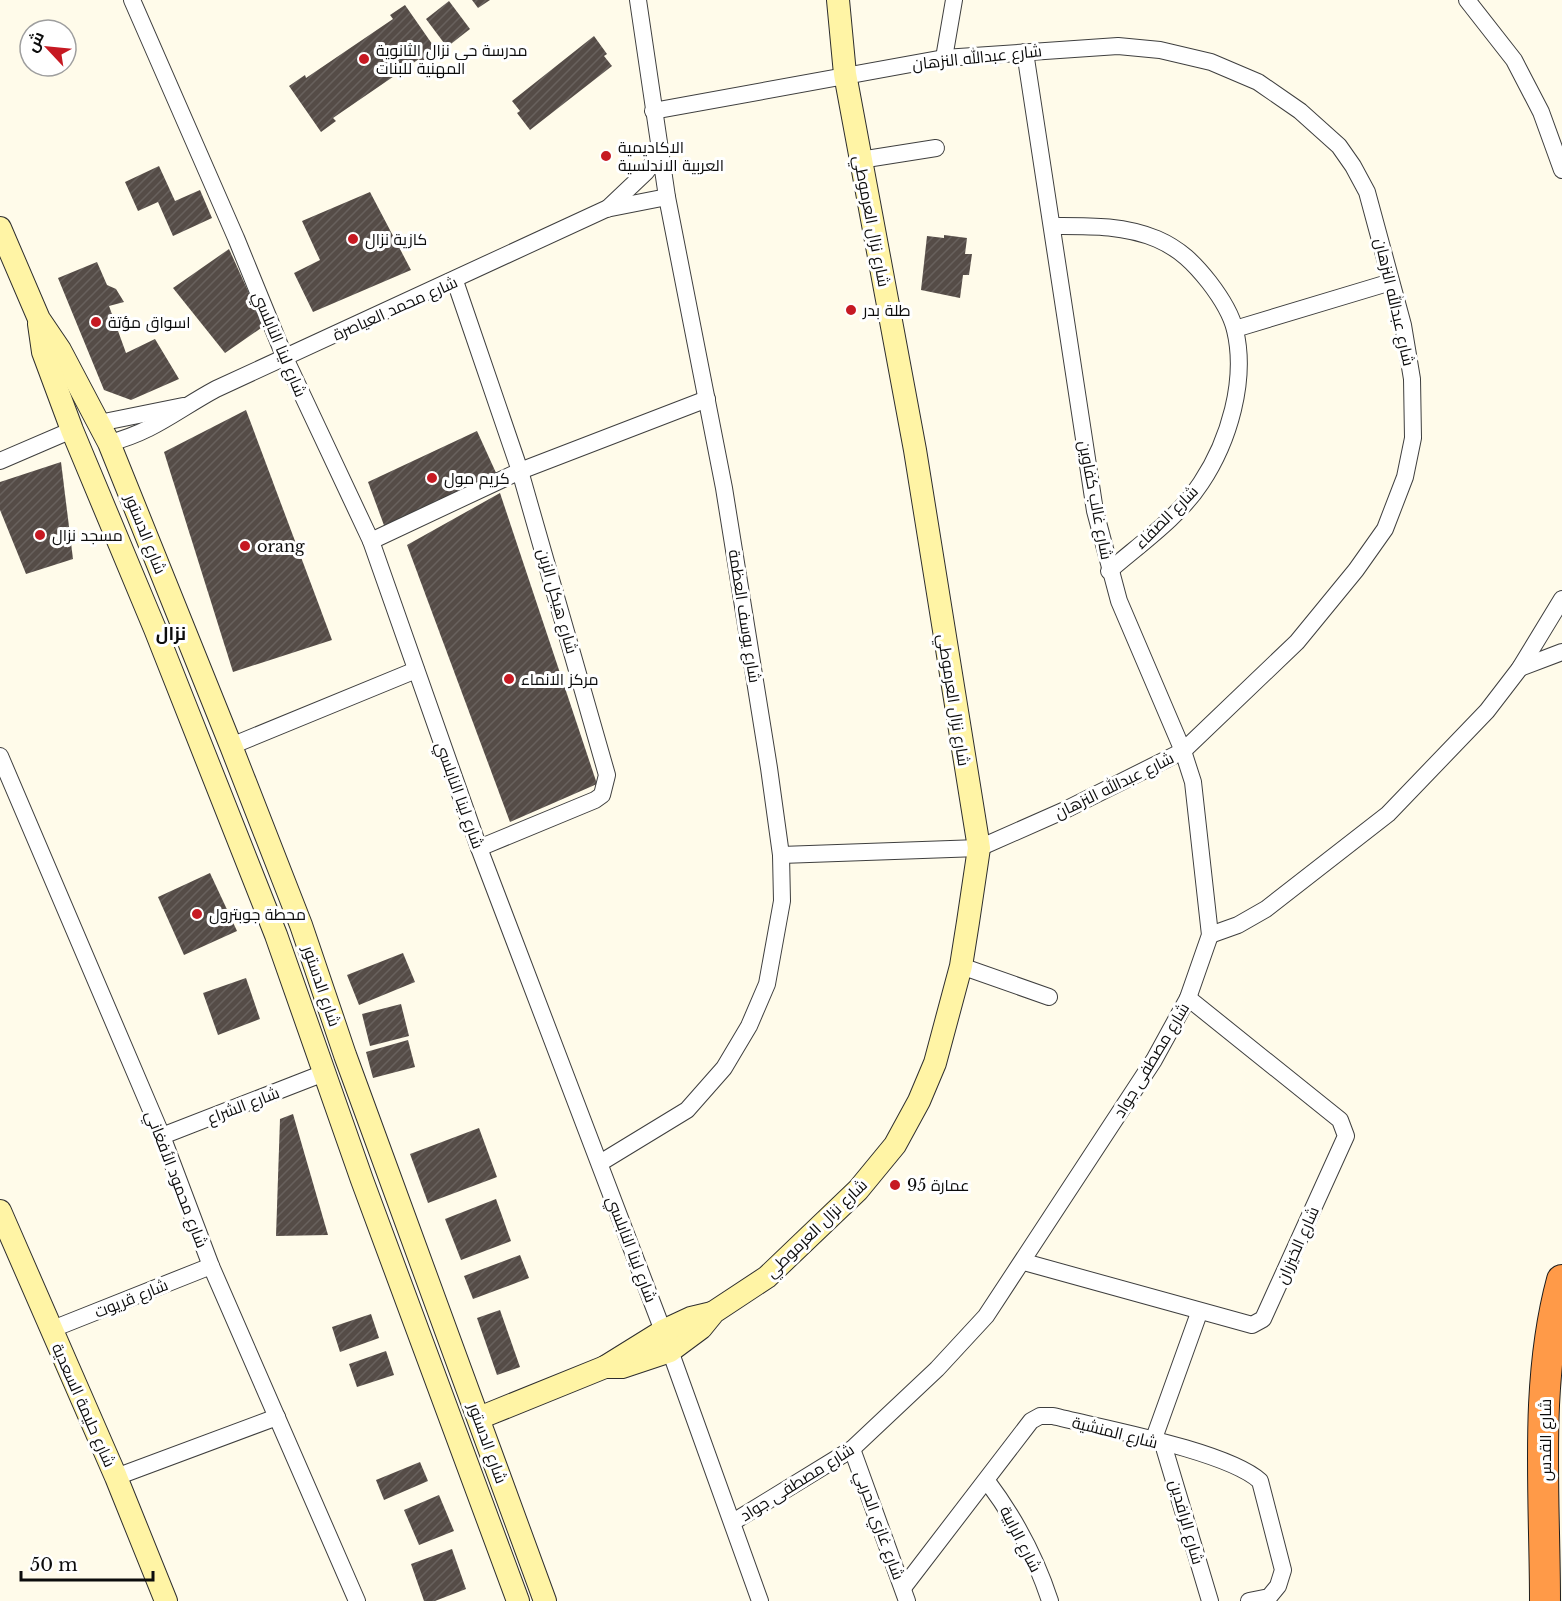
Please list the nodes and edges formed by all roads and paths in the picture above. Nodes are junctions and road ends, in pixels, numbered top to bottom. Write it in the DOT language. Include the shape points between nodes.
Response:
graph roads {
  1 [pos="132,0"];
  2 [pos="638,0"];
  3 [pos="837,0"];
  4 [pos="954,0"];
  5 [pos="1467,0"];
  6 [pos="1025,52"];
  7 [pos="944,58"];
  8 [pos="845,74"];
  9 [pos="653,111"];
  10 [pos="936,148"];
  11 [pos="660,153"];
  12 [pos="860,160"];
  13 [pos="1562,170"];
  14 [pos="667,197"];
  15 [pos="606,209"];
  16 [pos="1053,226"];
  17 [pos="0,228"];
  18 [pos="454,281"];
  19 [pos="1391,282"];
  20 [pos="39,319"];
  21 [pos="1235,329"];
  22 [pos="285,358"];
  23 [pos="707,399"];
  24 [pos="104,433"];
  25 [pos="76,440"];
  26 [pos="0,461"];
  27 [pos="520,471"];
  28 [pos="371,541"];
  29 [pos="1110,572"];
  30 [pos="1562,599"];
  31 [pos="1562,652"];
  32 [pos="1520,668"];
  33 [pos="416,670"];
  34 [pos="231,746"];
  35 [pos="1183,751"];
  36 [pos="0,756"];
  37 [pos="479,848"];
  38 [pos="979,848"];
  39 [pos="781,855"];
  40 [pos="1210,936"];
  41 [pos="961,966"];
  42 [pos="1049,997"];
  43 [pos="1188,998"];
  44 [pos="324,1073"];
  45 [pos="162,1136"];
  46 [pos="600,1163"];
  47 [pos="0,1211"];
  48 [pos="1024,1262"];
  49 [pos="211,1266"];
  50 [pos="1562,1280"];
  51 [pos="1200,1313"];
  52 [pos="50,1330"];
  53 [pos="666,1341"];
  54 [pos="277,1417"];
  55 [pos="479,1418"];
  56 [pos="1158,1442"];
  57 [pos="852,1449"];
  58 [pos="116,1477"];
  59 [pos="987,1481"];
  60 [pos="733,1522"];
  61 [pos="905,1595"];
  62 [pos="166,1601"];
  63 [pos="357,1601"];
  64 [pos="518,1601"];
  65 [pos="545,1601"];
  66 [pos="760,1601"];
  67 [pos="1050,1601"];
  68 [pos="1210,1601"];
  69 [pos="1249,1601"];
  70 [pos="1545,1601"];
  1 -- 22 [label="street, شارع لينا النابلسي"];
  2 -- 9 [label="street, شارع يوسف العظمة"];
  3 -- 8 [label="main road, شارع نزال العرموطي"];
  4 -- 7 [label="street"];
  5 -- 13 [label="street" via="1514,60 1541,112"];
  6 -- 7 [label="street, شارع عبدالله النزهان"];
  6 -- 16 [label="street, شارع غالب كفاوين"];
  6 -- 19 [label="street, شارع عبدالله النزهان" via="1118,46 1160,50 1211,62 1258,82 1300,111 1338,146 1353,166 1367,192"];
  7 -- 8 [label="street, شارع عبدالله النزهان"];
  8 -- 9 [label="street, شارع عبدالله النزهان"];
  8 -- 12 [label="main road, شارع نزال العرموطي"];
  9 -- 11 [label="street, شارع يوسف العظمة"];
  10 -- 12 [label="street"];
  11 -- 14 [label="street, شارع يوسف العظمة"];
  11 -- 15 [label="street, شارع محمد العياصرة"];
  12 -- 38 [label="main road, شارع نزال العرموطي" via="915,450"];
  14 -- 15 [label="street, شارع محمد العياصرة"];
  14 -- 23 [label="street, شارع يوسف العظمة"];
  15 -- 18 [label="street, شارع محمد العياصرة"];
  16 -- 21 [label="street, شارع الصفاء" via="1123,229 1178,250 1193,262 1217,293"];
  16 -- 29 [label="street, شارع غالب كفاوين" via="1095,511"];
  17 -- 20 [label="main road, شارع الدستور"];
  18 -- 22 [label="street, شارع محمد العياصرة"];
  18 -- 27 [label="street, شارع هيكل الزبن"];
  19 -- 21 [label="street"];
  19 -- 35 [label="street, شارع عبدالله النزهان" via="1413,378 1413,438 1405,477 1385,529 1297,642"];
  20 -- 24 [label="main road, شارع الدستور"];
  20 -- 25 [label="main road, شارع الدستور" via="43,352"];
  21 -- 29 [label="street, شارع الصفاء" via="1235,404 1209,470 1174,514"];
  22 -- 24 [label="street, شارع محمد العياصرة" via="183,406 147,431"];
  22 -- 28 [label="street, شارع لينا النابلسي"];
  23 -- 27 [label="street"];
  23 -- 39 [label="street, شارع يوسف العظمة"];
  24 -- 25 [label="main road, شارع محمد العياصرة"];
  24 -- 34 [label="main road, شارع الدستور"];
  25 -- 26 [label="street"];
  25 -- 44 [label="main road, شارع الدستور" via="276,935"];
  27 -- 28 [label="street"];
  27 -- 37 [label="street, شارع هيكل الزبن" via="607,775 602,795 594,800"];
  28 -- 33 [label="street, شارع لينا النابلسي"];
  29 -- 35 [label="street, شارع غالب كفاوين" via="1135,642"];
  30 -- 32 [label="street"];
  31 -- 32 [label="street"];
  32 -- 40 [label="street" via="1446,757 1388,814 1266,909"];
  33 -- 34 [label="street"];
  33 -- 37 [label="street, شارع لينا النابلسي"];
  34 -- 55 [label="main road, شارع الدستور" via="301,926"];
  35 -- 38 [label="street, شارع عبدالله النزهان"];
  35 -- 40 [label="street, شارع غالب كفاوين" via="1193,782"];
  36 -- 45 [label="street, شارع محمود الأفغاني"];
  37 -- 46 [label="street, شارع لينا النابلسي"];
  38 -- 39 [label="street, شارع عبدالله النزهان"];
  38 -- 41 [label="main road, شارع نزال العرموطي"];
  39 -- 46 [label="street, شارع يوسف العظمة" via="782,901 768,984 734,1053 706,1092 687,1110"];
  40 -- 43 [label="street, شارع مصطفى جواد"];
  41 -- 42 [label="street"];
  41 -- 53 [label="main road, شارع نزال العرموطي" via="935,1063 895,1145 858,1190 767,1277 714,1312 697,1316"];
  43 -- 48 [label="street, شارع مصطفى جواد" via="1154,1060"];
  43 -- 51 [label="street, شارع الخيزران" via="1340,1120 1346,1136 1263,1319 1252,1325"];
  44 -- 45 [label="street, شارع الشراع"];
  44 -- 64 [label="main road, شارع الدستور"];
  45 -- 49 [label="street, شارع محمود الأفغاني"];
  46 -- 53 [label="street, شارع لينا النابلسي"];
  47 -- 52 [label="main road, شارع حليمة السعدية"];
  48 -- 51 [label="street, شارع الخيزران"];
  48 -- 57 [label="street, شارع مصطفى جواد" via="972,1331"];
  49 -- 52 [label="street, شارع قريوت"];
  49 -- 54 [label="street, شارع محمود الأفغاني"];
  50 -- 70 [label="highway, شارع القدس" via="1545,1389"];
  51 -- 56 [label="street"];
  52 -- 58 [label="main road, شارع حليمة السعدية"];
  53 -- 55 [label="main road, شارع نزال العرموطي"];
  53 -- 60 [label="street, شارع لينا النابلسي"];
  54 -- 58 [label="street"];
  54 -- 63 [label="street, شارع محمود الأفغاني"];
  55 -- 65 [label="main road, شارع الدستور"];
  56 -- 59 [label="street, شارع المنشية" via="1040,1416 1031,1421"];
  56 -- 68 [label="street, شارع الرافدين"];
  56 -- 69 [label="street, شارع المنشية" via="1239,1467 1260,1481 1283,1570 1269,1597"];
  57 -- 60 [label="street, شارع مصطفى جواد"];
  57 -- 61 [label="street, شارع غازي الحربي"];
  58 -- 62 [label="main road, شارع حليمة السعدية"];
  59 -- 61 [label="street, شارع المنشية"];
  59 -- 67 [label="street, شارع الرابية" via="1026,1542"];
  60 -- 66 [label="street, شارع لينا النابلسي"];
}
